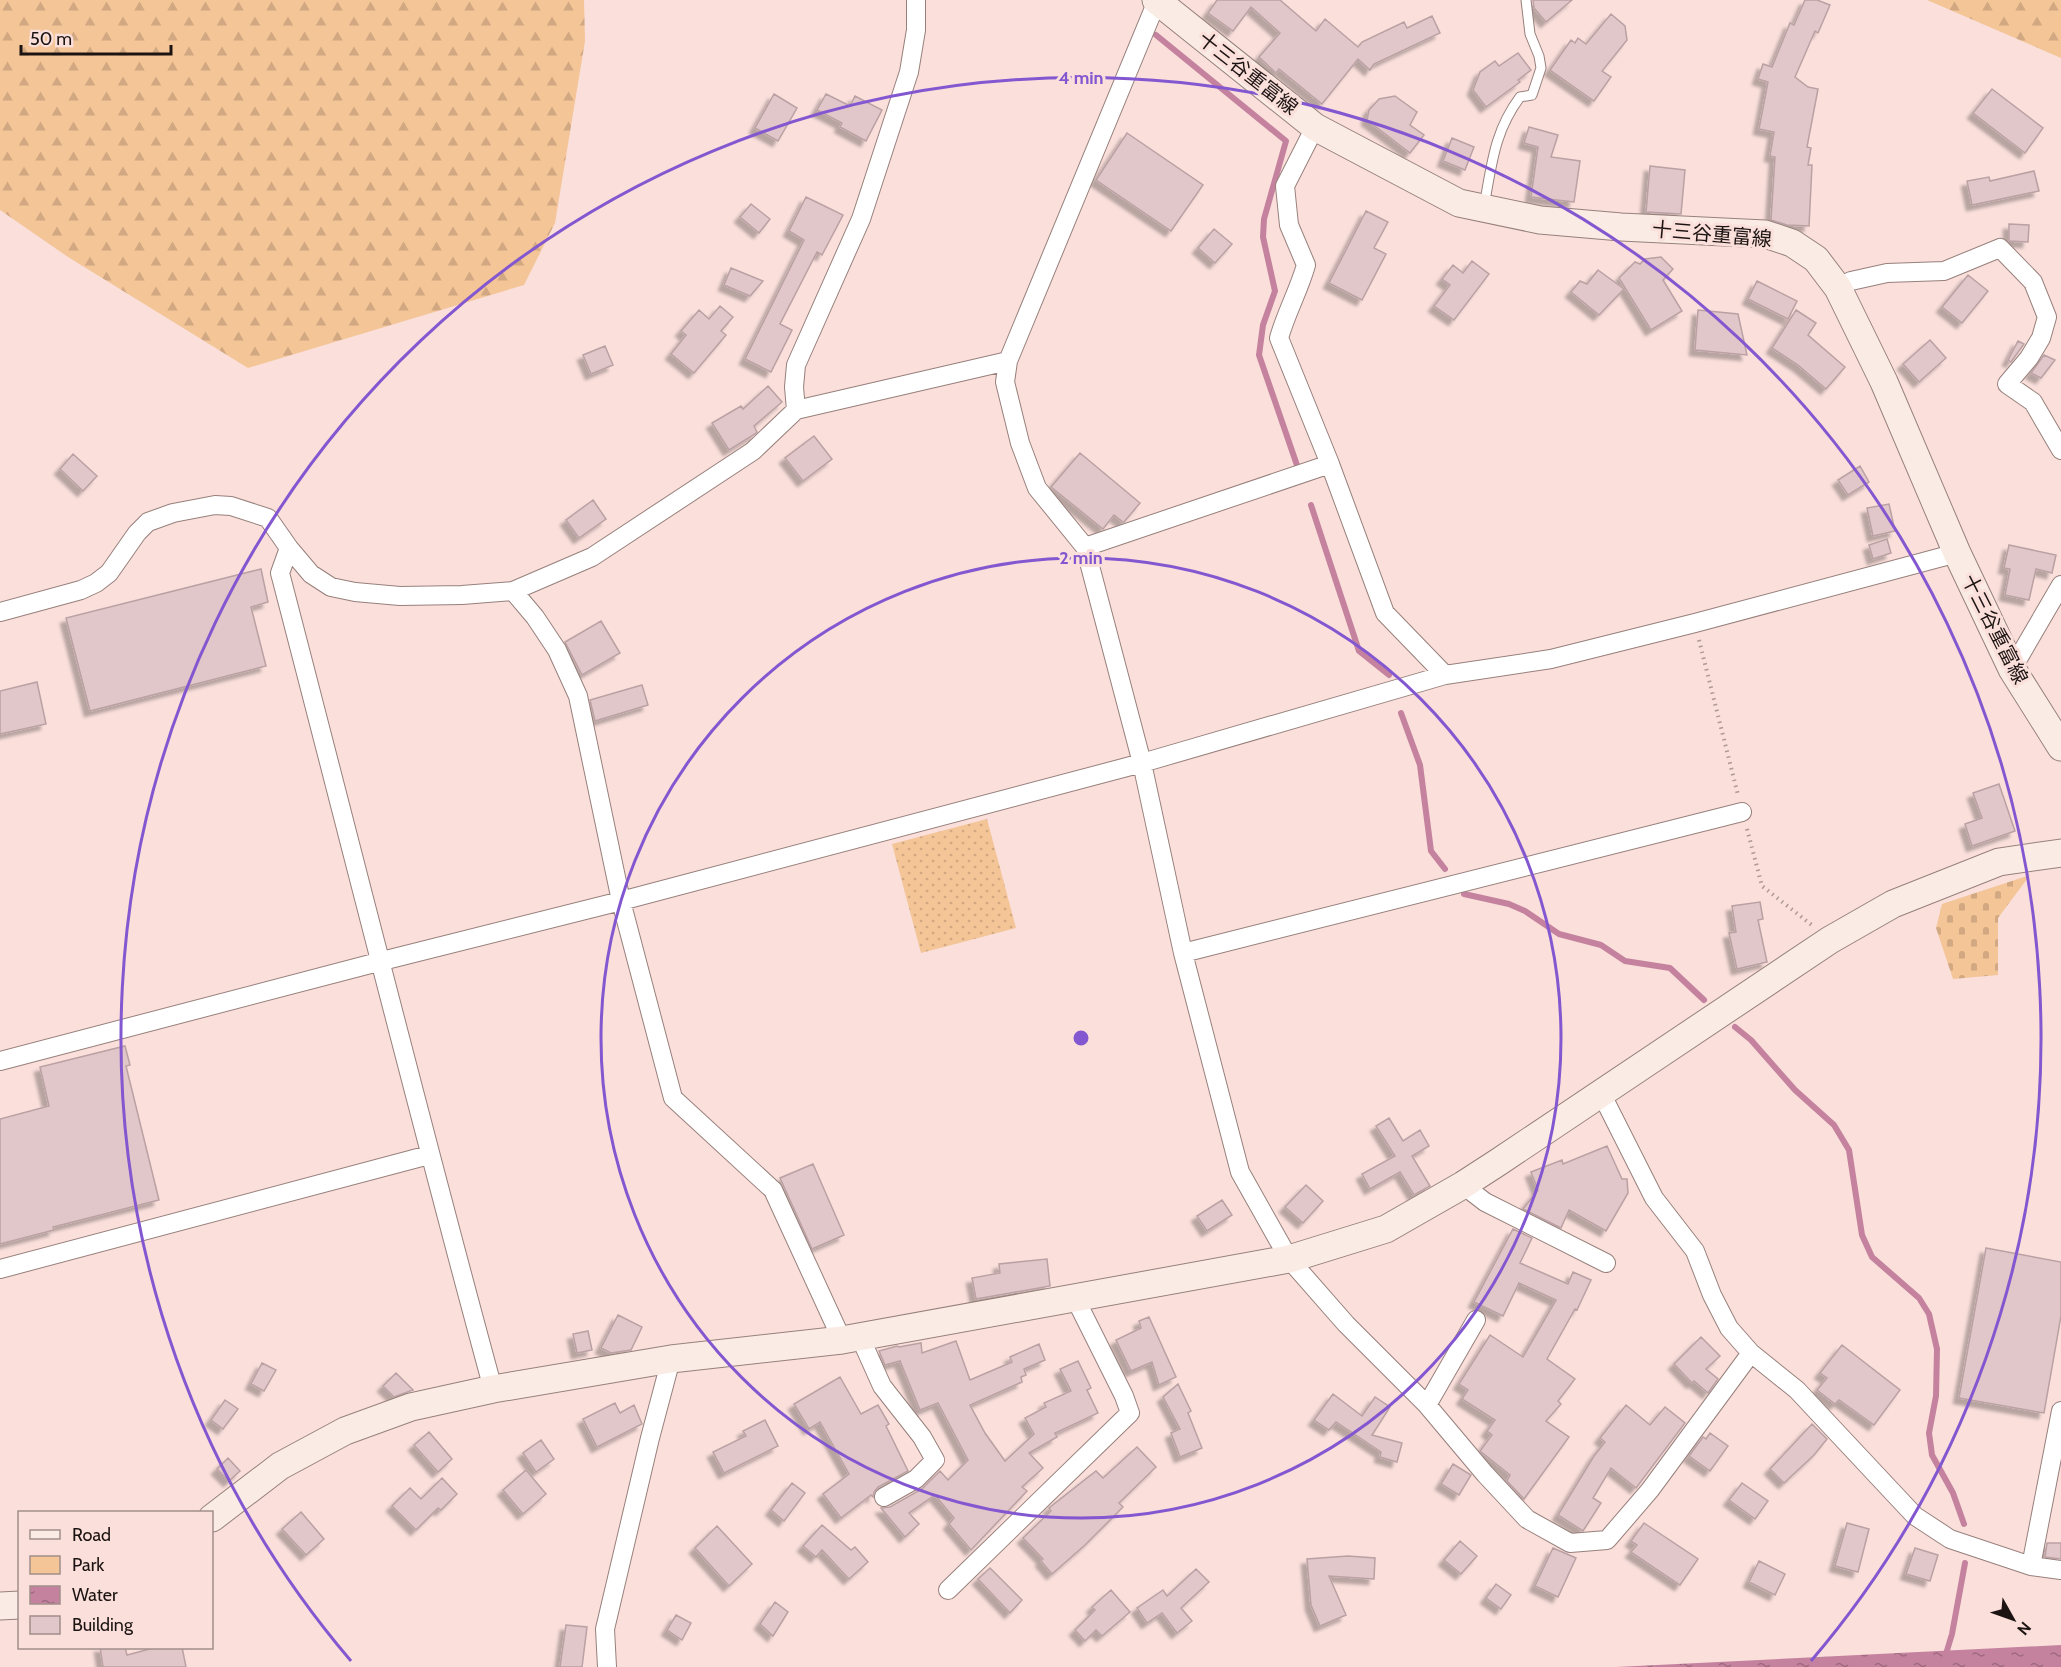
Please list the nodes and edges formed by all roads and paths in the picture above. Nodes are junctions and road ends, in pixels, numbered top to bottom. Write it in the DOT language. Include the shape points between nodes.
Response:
graph roads {
  1 [pos="916,0"];
  2 [pos="1526,0"];
  3 [pos="1156,1"];
  4 [pos="1315,127"];
  5 [pos="1483,208"];
  6 [pos="1838,288"];
  7 [pos="1008,361"];
  8 [pos="796,410"];
  9 [pos="2061,450"];
  10 [pos="1330,464"];
  11 [pos="1085,547"];
  12 [pos="289,548"];
  13 [pos="1957,553"];
  14 [pos="2061,585"];
  15 [pos="513,591"];
  16 [pos="0,612"];
  17 [pos="2012,669"];
  18 [pos="1445,675"];
  19 [pos="2061,747"];
  20 [pos="1142,763"];
  21 [pos="1742,812"];
  22 [pos="2061,854"];
  23 [pos="621,901"];
  24 [pos="1183,953"];
  25 [pos="382,961"];
  26 [pos="0,1061"];
  27 [pos="1601,1094"];
  28 [pos="429,1155"];
  29 [pos="1463,1185"];
  30 [pos="1289,1259"];
  31 [pos="1606,1263"];
  32 [pos="0,1269"];
  33 [pos="1075,1298"];
  34 [pos="1476,1320"];
  35 [pos="851,1338"];
  36 [pos="1751,1353"];
  37 [pos="670,1359"];
  38 [pos="493,1389"];
  39 [pos="1427,1405"];
  40 [pos="2061,1411"];
  41 [pos="884,1497"];
  42 [pos="213,1517"];
  43 [pos="2031,1566"];
  44 [pos="2061,1570"];
  45 [pos="948,1590"];
  46 [pos="18,1605"];
  47 [pos="0,1606"];
  48 [pos="607,1667"];
  1 -- 8 [label="street" via="909,72 861,219 796,365"];
  2 -- 5 [label="lane" via="1530,34 1541,68 1532,95 1520,97 1503,123"];
  3 -- 4 [label="street, 十三谷重富線"];
  3 -- 7 [label="street"];
  4 -- 5 [label="street, 十三谷重富線" via="1459,203"];
  4 -- 10 [label="street" via="1285,186 1289,225 1306,265 1279,338"];
  5 -- 6 [label="street, 十三谷重富線" via="1540,220 1765,234 1792,243 1816,260"];
  6 -- 9 [label="street" via="1887,273 1944,271 2000,249 2033,282 2047,317 2042,338 2007,384 2033,402"];
  6 -- 13 [label="street, 十三谷重富線" via="1884,382"];
  7 -- 8 [label="street"];
  7 -- 11 [label="street" via="1005,382 1020,443 1037,488"];
  8 -- 15 [label="street" via="753,451 592,557"];
  10 -- 11 [label="street"];
  10 -- 18 [label="street" via="1385,613"];
  11 -- 20 [label="street"];
  12 -- 15 [label="street" via="311,574 331,587 355,592 400,596"];
  12 -- 16 [label="street" via="268,518 231,506 172,513 148,522 109,573 96,583"];
  12 -- 25 [label="street" via="280,573"];
  13 -- 17 [label="street, 十三谷重富線"];
  13 -- 18 [label="street" via="1551,659"];
  14 -- 17 [label="street"];
  15 -- 23 [label="street" via="557,650 578,696"];
  17 -- 19 [label="street, 十三谷重富線"];
  18 -- 20 [label="street"];
  20 -- 23 [label="street"];
  20 -- 24 [label="street"];
  21 -- 24 [label="street"];
  22 -- 27 [label="street" via="1999,862 1893,903 1830,940"];
  23 -- 25 [label="street"];
  23 -- 35 [label="street" via="673,1098 773,1190"];
  24 -- 30 [label="street" via="1240,1172"];
  25 -- 26 [label="street"];
  25 -- 28 [label="street"];
  27 -- 29 [label="street"];
  27 -- 36 [label="street" via="1654,1198 1695,1251 1729,1328"];
  28 -- 32 [label="street"];
  28 -- 38 [label="street"];
  29 -- 30 [label="street" via="1386,1229"];
  29 -- 31 [label="street" via="1485,1202"];
  30 -- 33 [label="street"];
  30 -- 39 [label="street" via="1346,1324"];
  33 -- 35 [label="street"];
  33 -- 45 [label="street" via="1130,1413"];
  34 -- 39 [label="street"];
  35 -- 37 [label="street"];
  35 -- 41 [label="street" via="935,1460 916,1479"];
  36 -- 39 [label="street" via="1650,1490 1607,1540 1570,1543 1527,1519"];
  36 -- 43 [label="street" via="1797,1390 1915,1516 1950,1539"];
  37 -- 38 [label="street"];
  37 -- 48 [label="street" via="605,1629"];
  38 -- 42 [label="street" via="411,1407 345,1431 280,1466"];
  40 -- 43 [label="street"];
  43 -- 44 [label="street"];
  46 -- 47 [label="street"];
}
